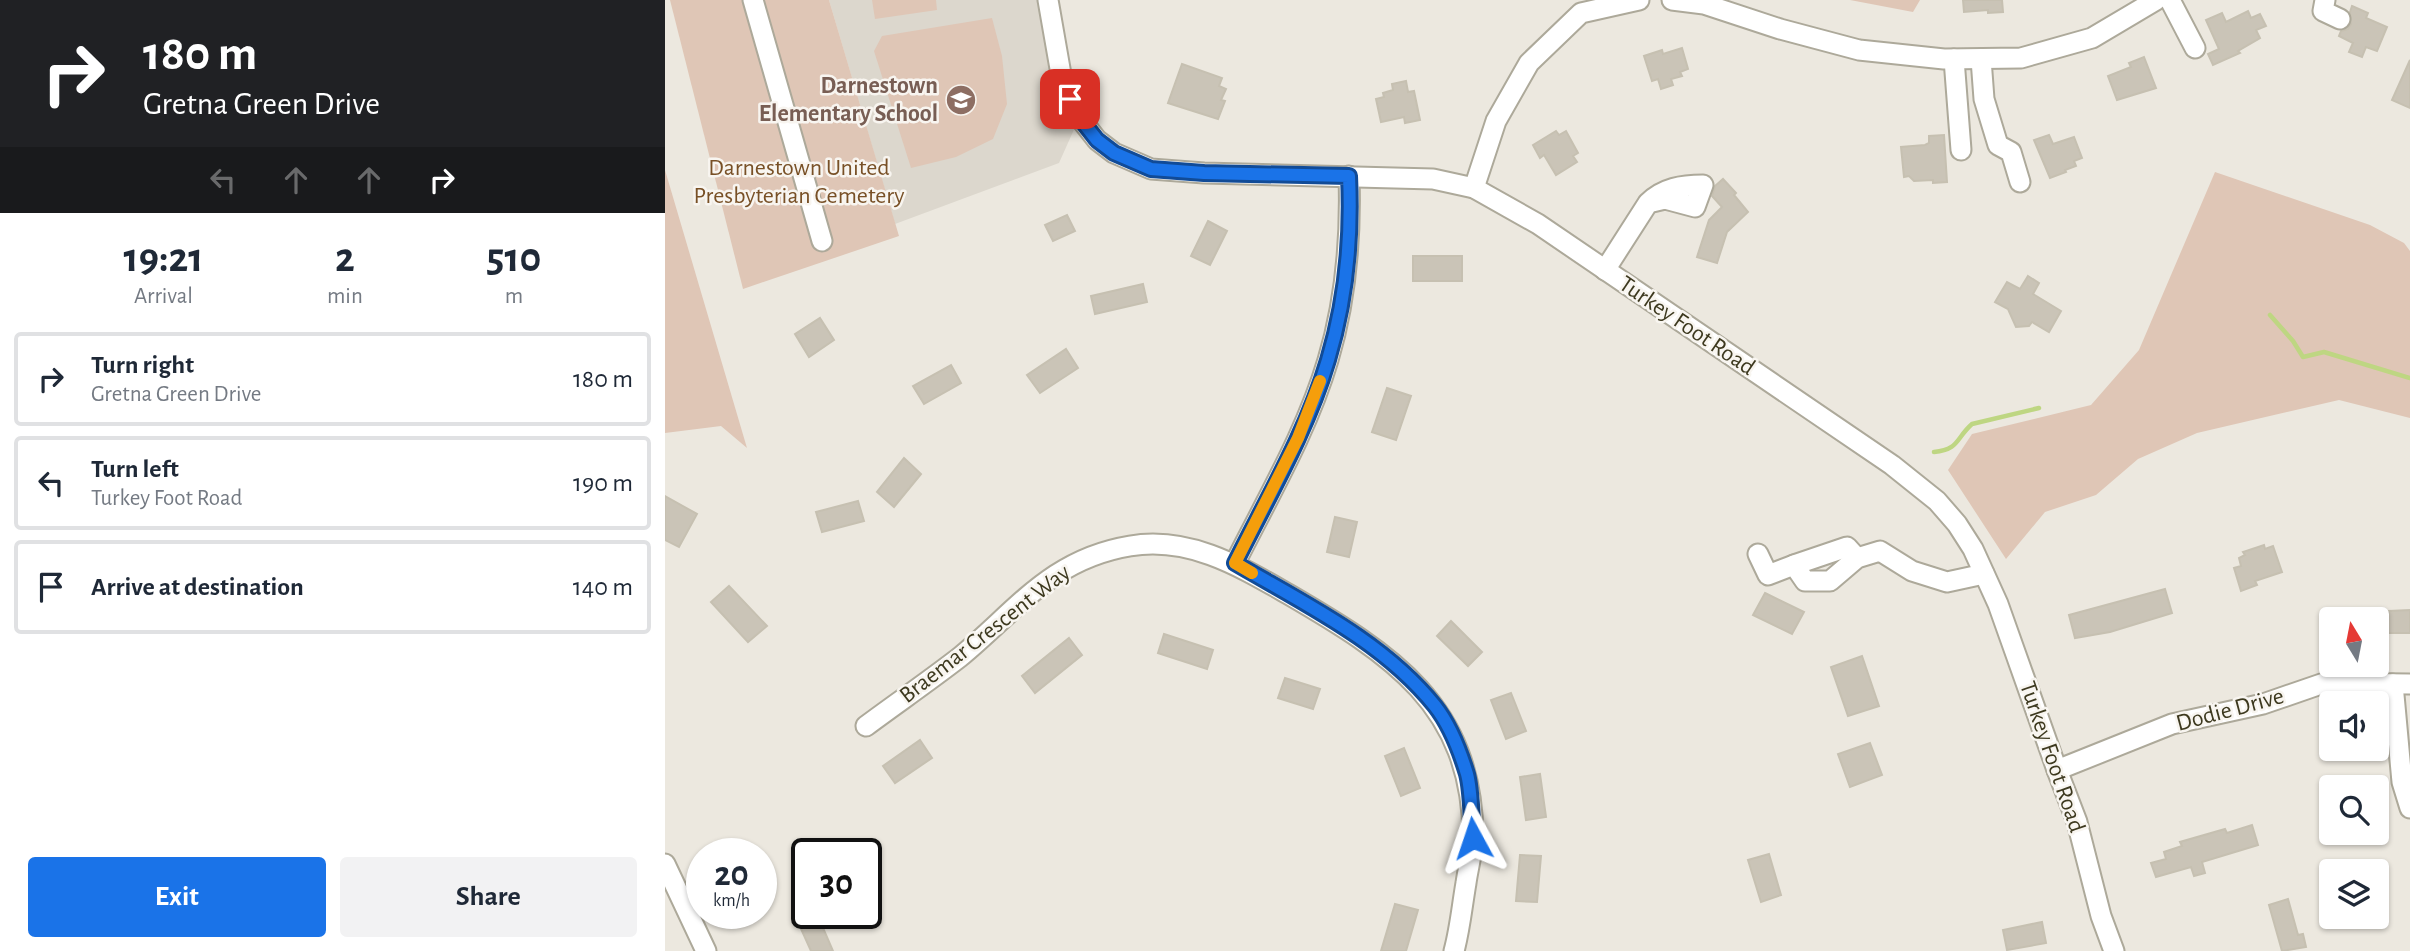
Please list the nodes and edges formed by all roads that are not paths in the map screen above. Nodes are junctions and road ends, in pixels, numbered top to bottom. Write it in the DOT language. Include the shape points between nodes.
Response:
graph roads {
  1 [pos="753,0"];
  2 [pos="1048,0"];
  3 [pos="1639,0"];
  4 [pos="1672,0"];
  5 [pos="2170,0"];
  6 [pos="2325,0"];
  7 [pos="2149,2"];
  8 [pos="2340,19"];
  9 [pos="2195,48"];
  10 [pos="1982,58"];
  11 [pos="1954,59"];
  12 [pos="1961,150"];
  13 [pos="1349,176"];
  14 [pos="2020,182"];
  15 [pos="1474,188"];
  16 [pos="1648,202"];
  17 [pos="822,241"];
  18 [pos="1605,270"];
  19 [pos="1758,554"];
  20 [pos="1857,558"];
  21 [pos="1235,563"];
  22 [pos="1794,565"];
  23 [pos="1985,574"];
  24 [pos="2402,684"];
  25 [pos="866,726"];
  26 [pos="2057,770"];
  27 [pos="2410,808"];
  28 [pos="665,864"];
  29 [pos="706,951"];
  30 [pos="1454,951"];
  31 [pos="2114,951"];
  1 -- 17 [label="street"];
  2 -- 13 [label="street, Turkey Foot Road" via="1062,80 1079,117 1114,153 1151,169"];
  3 -- 15 [label="street" via="1581,13 1529,63 1496,121"];
  4 -- 11 [label="street" via="1704,4 1859,50"];
  5 -- 9 [label="street"];
  6 -- 8 [label="street" via="2323,11"];
  7 -- 10 [label="street" via="2092,38 2021,58"];
  10 -- 11 [label="street"];
  10 -- 14 [label="street" via="1984,99 1998,145 2011,152"];
  11 -- 12 [label="street"];
  13 -- 15 [label="street, Turkey Foot Road" via="1433,178"];
  13 -- 21 [label="street" via="1349,252 1328,361 1298,438"];
  15 -- 18 [label="street, Turkey Foot Road"];
  16 -- 18 [label="street"];
  18 -- 23 [label="street, Turkey Foot Road" via="1892,465 1957,524"];
  19 -- 22 [label="street" via="1768,575"];
  20 -- 22 [label="street" via="1847,547"];
  20 -- 22 [label="street" via="1830,581 1805,582"];
  20 -- 23 [label="street" via="1880,551 1912,571 1947,582"];
  21 -- 25 [label="street, Braemar Crescent Way" via="1200,550 1158,544 1130,546 1083,559 1058,571 960,656"];
  21 -- 30 [label="street, Braemar Crescent Way" via="1386,658 1437,708 1468,777 1473,838"];
  23 -- 26 [label="street, Turkey Foot Road"];
  24 -- 26 [label="street, Dodie Drive" via="2324,683 2263,704 2172,724"];
  24 -- 27 [label="street" via="2402,782"];
  26 -- 31 [label="street, Turkey Foot Road"];
  28 -- 29 [label="street"];
}
